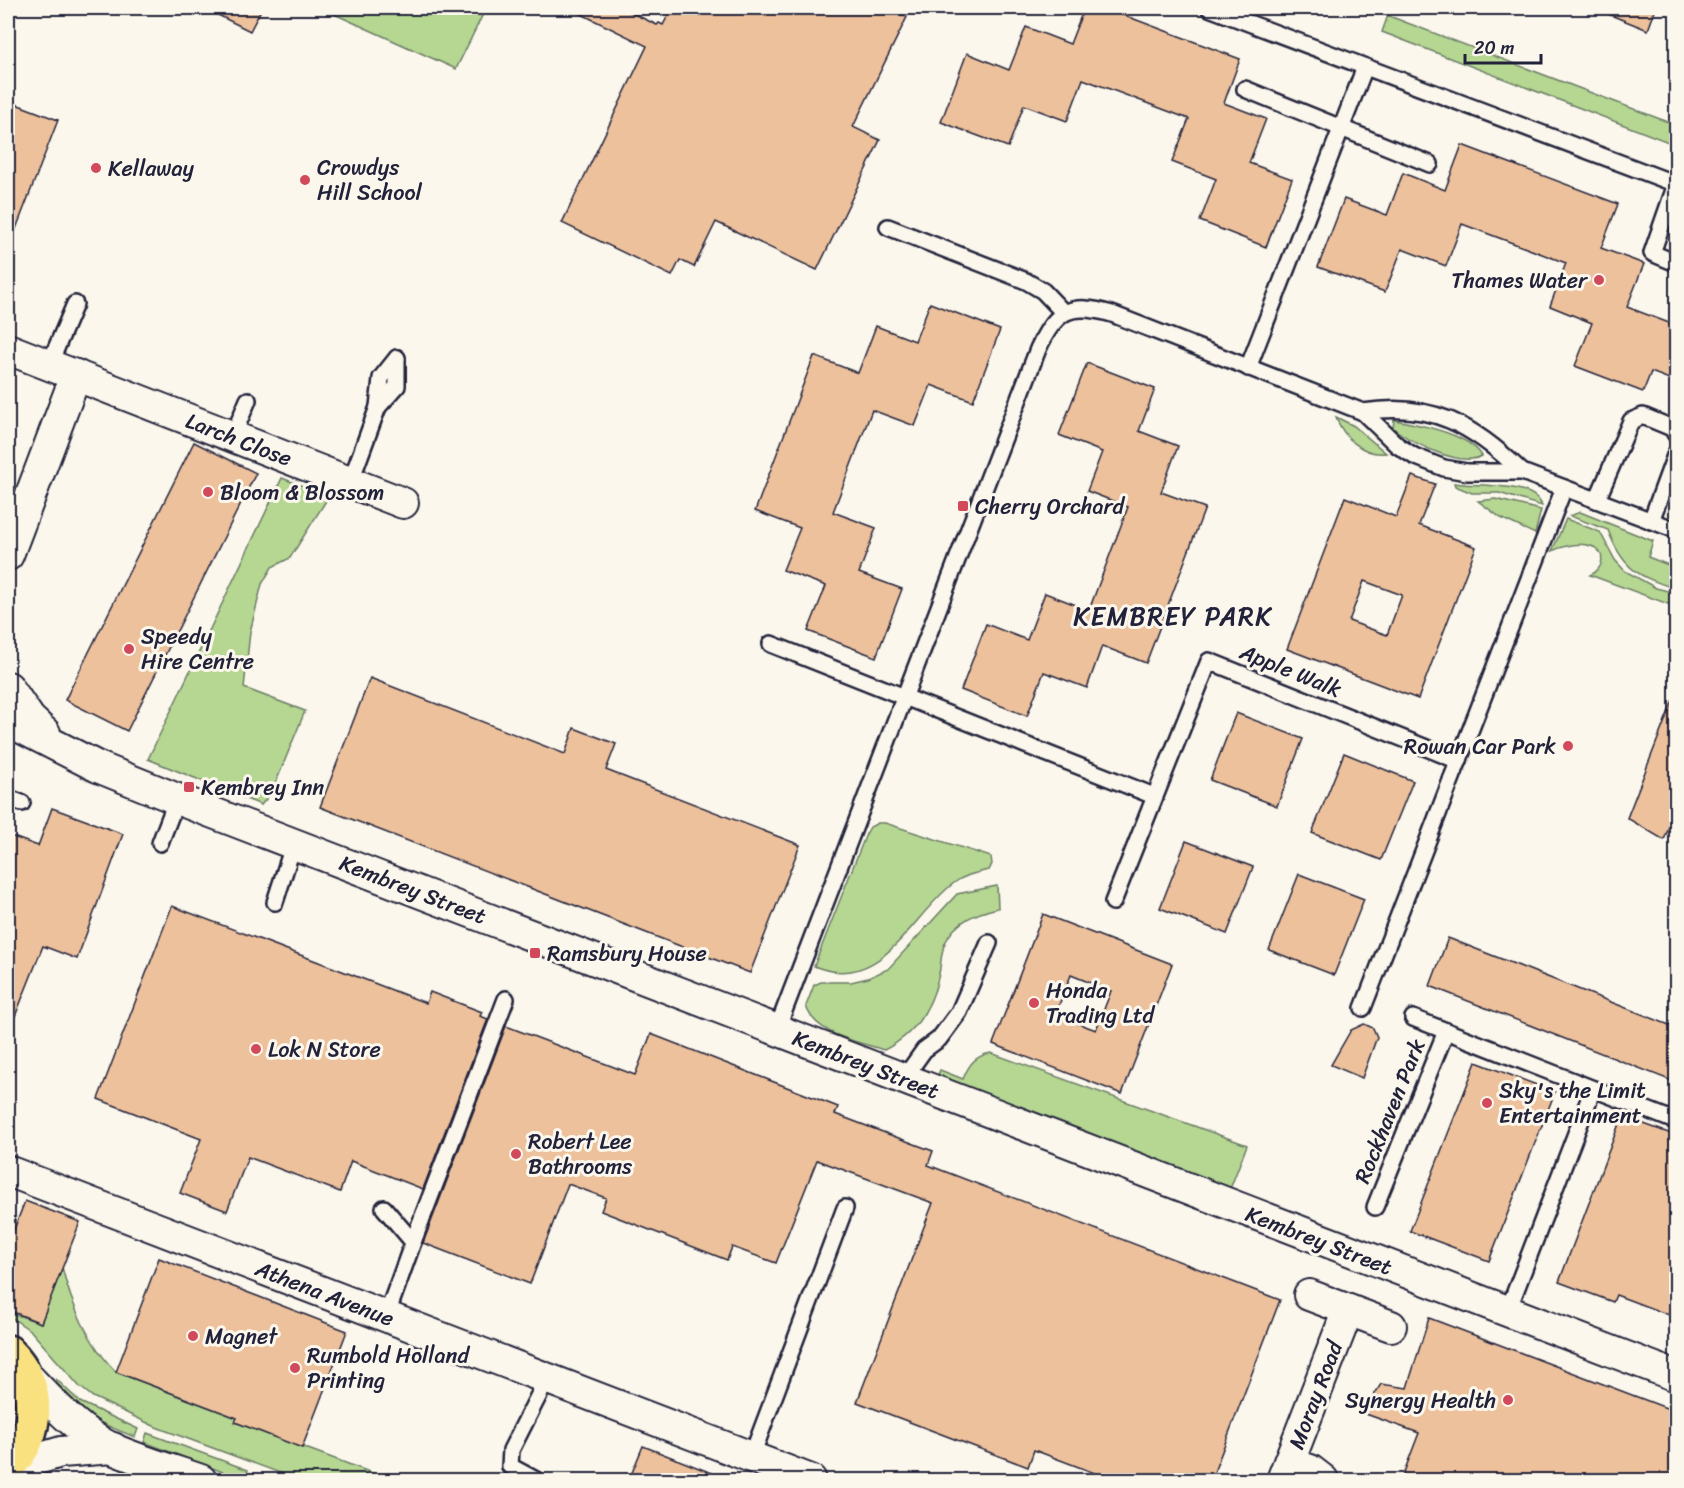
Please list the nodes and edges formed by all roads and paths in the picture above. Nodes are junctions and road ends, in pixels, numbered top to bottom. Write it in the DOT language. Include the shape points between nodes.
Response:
graph roads {
  1 [pos="1209,8"];
  2 [pos="1365,67"];
  3 [pos="1245,89"];
  4 [pos="1341,128"];
  5 [pos="1430,164"];
  6 [pos="888,227"];
  7 [pos="1677,263"];
  8 [pos="75,304"];
  9 [pos="1063,312"];
  10 [pos="8,349"];
  11 [pos="1248,368"];
  12 [pos="63,370"];
  13 [pos="248,400"];
  14 [pos="378,407"];
  15 [pos="1363,412"];
  16 [pos="1677,435"];
  17 [pos="233,436"];
  18 [pos="1677,453"];
  19 [pos="1522,472"];
  20 [pos="351,483"];
  21 [pos="1564,488"];
  22 [pos="1597,500"];
  23 [pos="403,503"];
  24 [pos="1651,521"];
  25 [pos="1677,530"];
  26 [pos="8,555"];
  27 [pos="771,644"];
  28 [pos="8,687"];
  29 [pos="905,698"];
  30 [pos="8,721"];
  31 [pos="58,746"];
  32 [pos="1459,761"];
  33 [pos="1154,796"];
  34 [pos="8,798"];
  35 [pos="177,799"];
  36 [pos="22,803"];
  37 [pos="160,843"];
  38 [pos="294,843"];
  39 [pos="274,902"];
  40 [pos="1113,902"];
  41 [pos="989,943"];
  42 [pos="506,999"];
  43 [pos="1363,1008"];
  44 [pos="1413,1018"];
  45 [pos="777,1029"];
  46 [pos="1446,1031"];
  47 [pos="904,1078"];
  48 [pos="1593,1089"];
  49 [pos="1670,1119"];
  50 [pos="8,1171"];
  51 [pos="1375,1207"];
  52 [pos="384,1208"];
  53 [pos="845,1208"];
  54 [pos="412,1242"];
  55 [pos="1309,1295"];
  56 [pos="1348,1310"];
  57 [pos="1507,1313"];
  58 [pos="386,1317"];
  59 [pos="1392,1326"];
  60 [pos="16,1363"];
  61 [pos="1677,1376"];
  62 [pos="547,1379"];
  63 [pos="113,1448"];
  64 [pos="751,1458"];
  65 [pos="8,1467"];
  66 [pos="1285,1472"];
  67 [pos="201,1480"];
  68 [pos="536,1480"];
  69 [pos="811,1480"];
  70 [pos="1323,1480"];
  1 -- 2 [label="lane"];
  2 -- 4 [label="lane"];
  2 -- 7 [label="lane" via="1676,184 1652,253"];
  3 -- 4 [label="lane"];
  4 -- 5 [label="lane"];
  4 -- 11 [label="lane"];
  6 -- 9 [label="lane" via="1026,281 1043,291"];
  8 -- 12 [label="lane"];
  9 -- 11 [label="lane" via="1090,308 1112,314"];
  9 -- 29 [label="lane" via="1047,330 1038,349"];
  10 -- 12 [label="street, Larch Close"];
  11 -- 15 [label="lane"];
  12 -- 17 [label="street, Larch Close"];
  12 -- 26 [label="street"];
  13 -- 17 [label="lane"];
  14 -- 20 [label="lane"];
  15 -- 19 [label="lane" via="1397,445 1444,468"];
  15 -- 19 [label="lane" via="1417,409 1446,419 1481,436"];
  16 -- 22 [label="lane" via="1672,428 1643,416 1631,421"];
  17 -- 20 [label="street, Larch Close"];
  18 -- 24 [label="lane"];
  19 -- 21 [label="lane"];
  20 -- 23 [label="street, Larch Close"];
  21 -- 22 [label="lane"];
  21 -- 32 [label="lane"];
  22 -- 24 [label="lane"];
  24 -- 25 [label="lane"];
  27 -- 29 [label="lane"];
  28 -- 31 [label="street, Kembrey Street" via="30,718"];
  29 -- 33 [label="lane"];
  29 -- 45 [label="lane"];
  30 -- 31 [label="street, Kembrey Street"];
  31 -- 35 [label="street, Kembrey Street"];
  32 -- 33 [label="lane, Apple Walk" via="1209,661"];
  32 -- 43 [label="lane"];
  33 -- 40 [label="lane, Apple Walk"];
  34 -- 36 [label="lane"];
  35 -- 37 [label="lane"];
  35 -- 38 [label="street, Kembrey Street"];
  38 -- 39 [label="lane"];
  38 -- 45 [label="street, Kembrey Street"];
  41 -- 47 [label="lane" via="959,1012"];
  42 -- 54 [label="lane"];
  44 -- 46 [label="lane, Rockhaven Park"];
  45 -- 47 [label="street, Kembrey Street"];
  46 -- 48 [label="lane, Rockhaven Park"];
  46 -- 51 [label="lane, Rockhaven Park"];
  47 -- 57 [label="street, Kembrey Street"];
  48 -- 49 [label="lane, Rockhaven Park"];
  48 -- 57 [label="lane"];
  50 -- 58 [label="street, Athena Avenue"];
  52 -- 54 [label="lane"];
  53 -- 64 [label="lane"];
  54 -- 58 [label="lane"];
  55 -- 56 [label="street"];
  56 -- 59 [label="street"];
  56 -- 66 [label="street, Moray Road"];
  57 -- 61 [label="street, Kembrey Street"];
  58 -- 62 [label="street, Athena Avenue"];
  60 -- 63 [label="street" via="69,1418"];
  60 -- 65 [label="main road" via="33,1399 32,1426 20,1453"];
  62 -- 64 [label="street, Athena Avenue"];
  62 -- 68 [label="lane" via="511,1450 510,1466"];
  63 -- 65 [label="street" via="61,1452"];
  63 -- 67 [label="street"];
  64 -- 69 [label="street, Athena Avenue"];
  66 -- 70 [label="street" via="1310,1470"];
}
